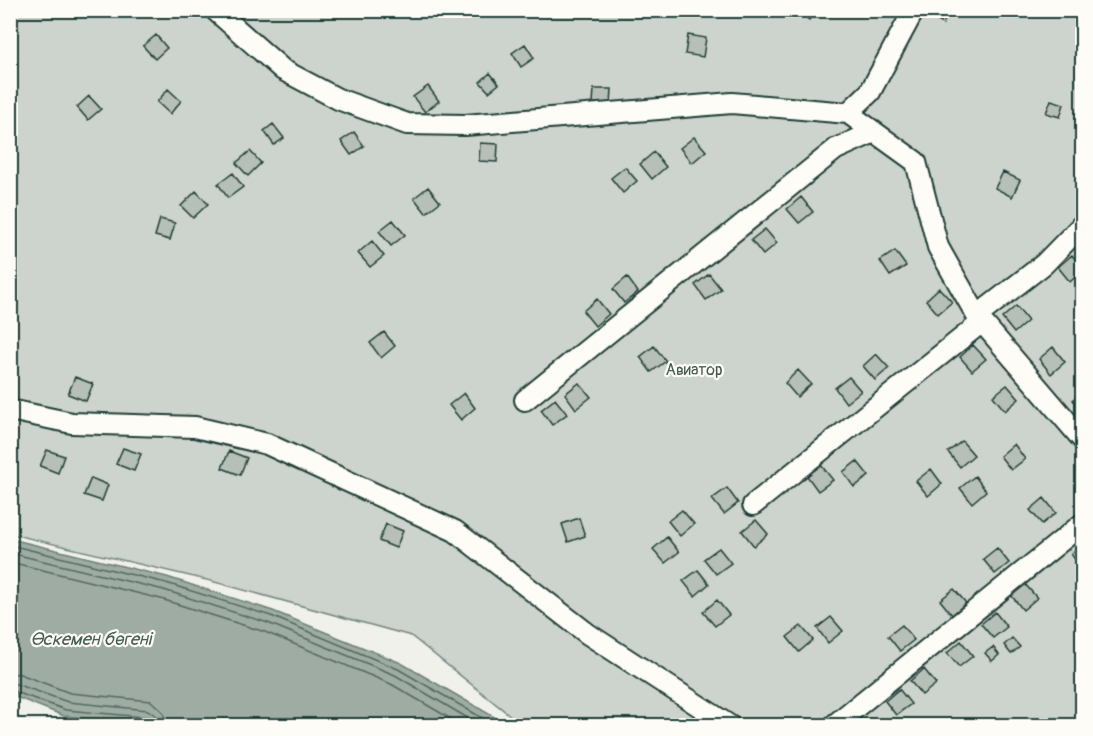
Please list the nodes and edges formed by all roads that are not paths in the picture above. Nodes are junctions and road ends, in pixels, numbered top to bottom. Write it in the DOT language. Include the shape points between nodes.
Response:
graph roads {
  1 [pos="215,10"];
  2 [pos="914,10"];
  3 [pos="848,113"];
  4 [pos="874,132"];
  5 [pos="1083,225"];
  6 [pos="979,319"];
  7 [pos="525,400"];
  8 [pos="10,410"];
  9 [pos="1083,439"];
  10 [pos="753,506"];
  11 [pos="1083,524"];
  12 [pos="730,726"];
  13 [pos="833,726"];
  1 -- 3 [label="street" via="283,70 338,99 407,124 465,125 732,103"];
  2 -- 3 [label="street" via="870,92"];
  3 -- 4 [label="street"];
  4 -- 6 [label="street" via="916,162 938,247"];
  4 -- 7 [label="street" via="836,149"];
  5 -- 6 [label="street"];
  6 -- 9 [label="street"];
  6 -- 10 [label="street"];
  8 -- 12 [label="street" via="72,423 195,427 267,444 455,531 588,634"];
  11 -- 13 [label="street"];
}
